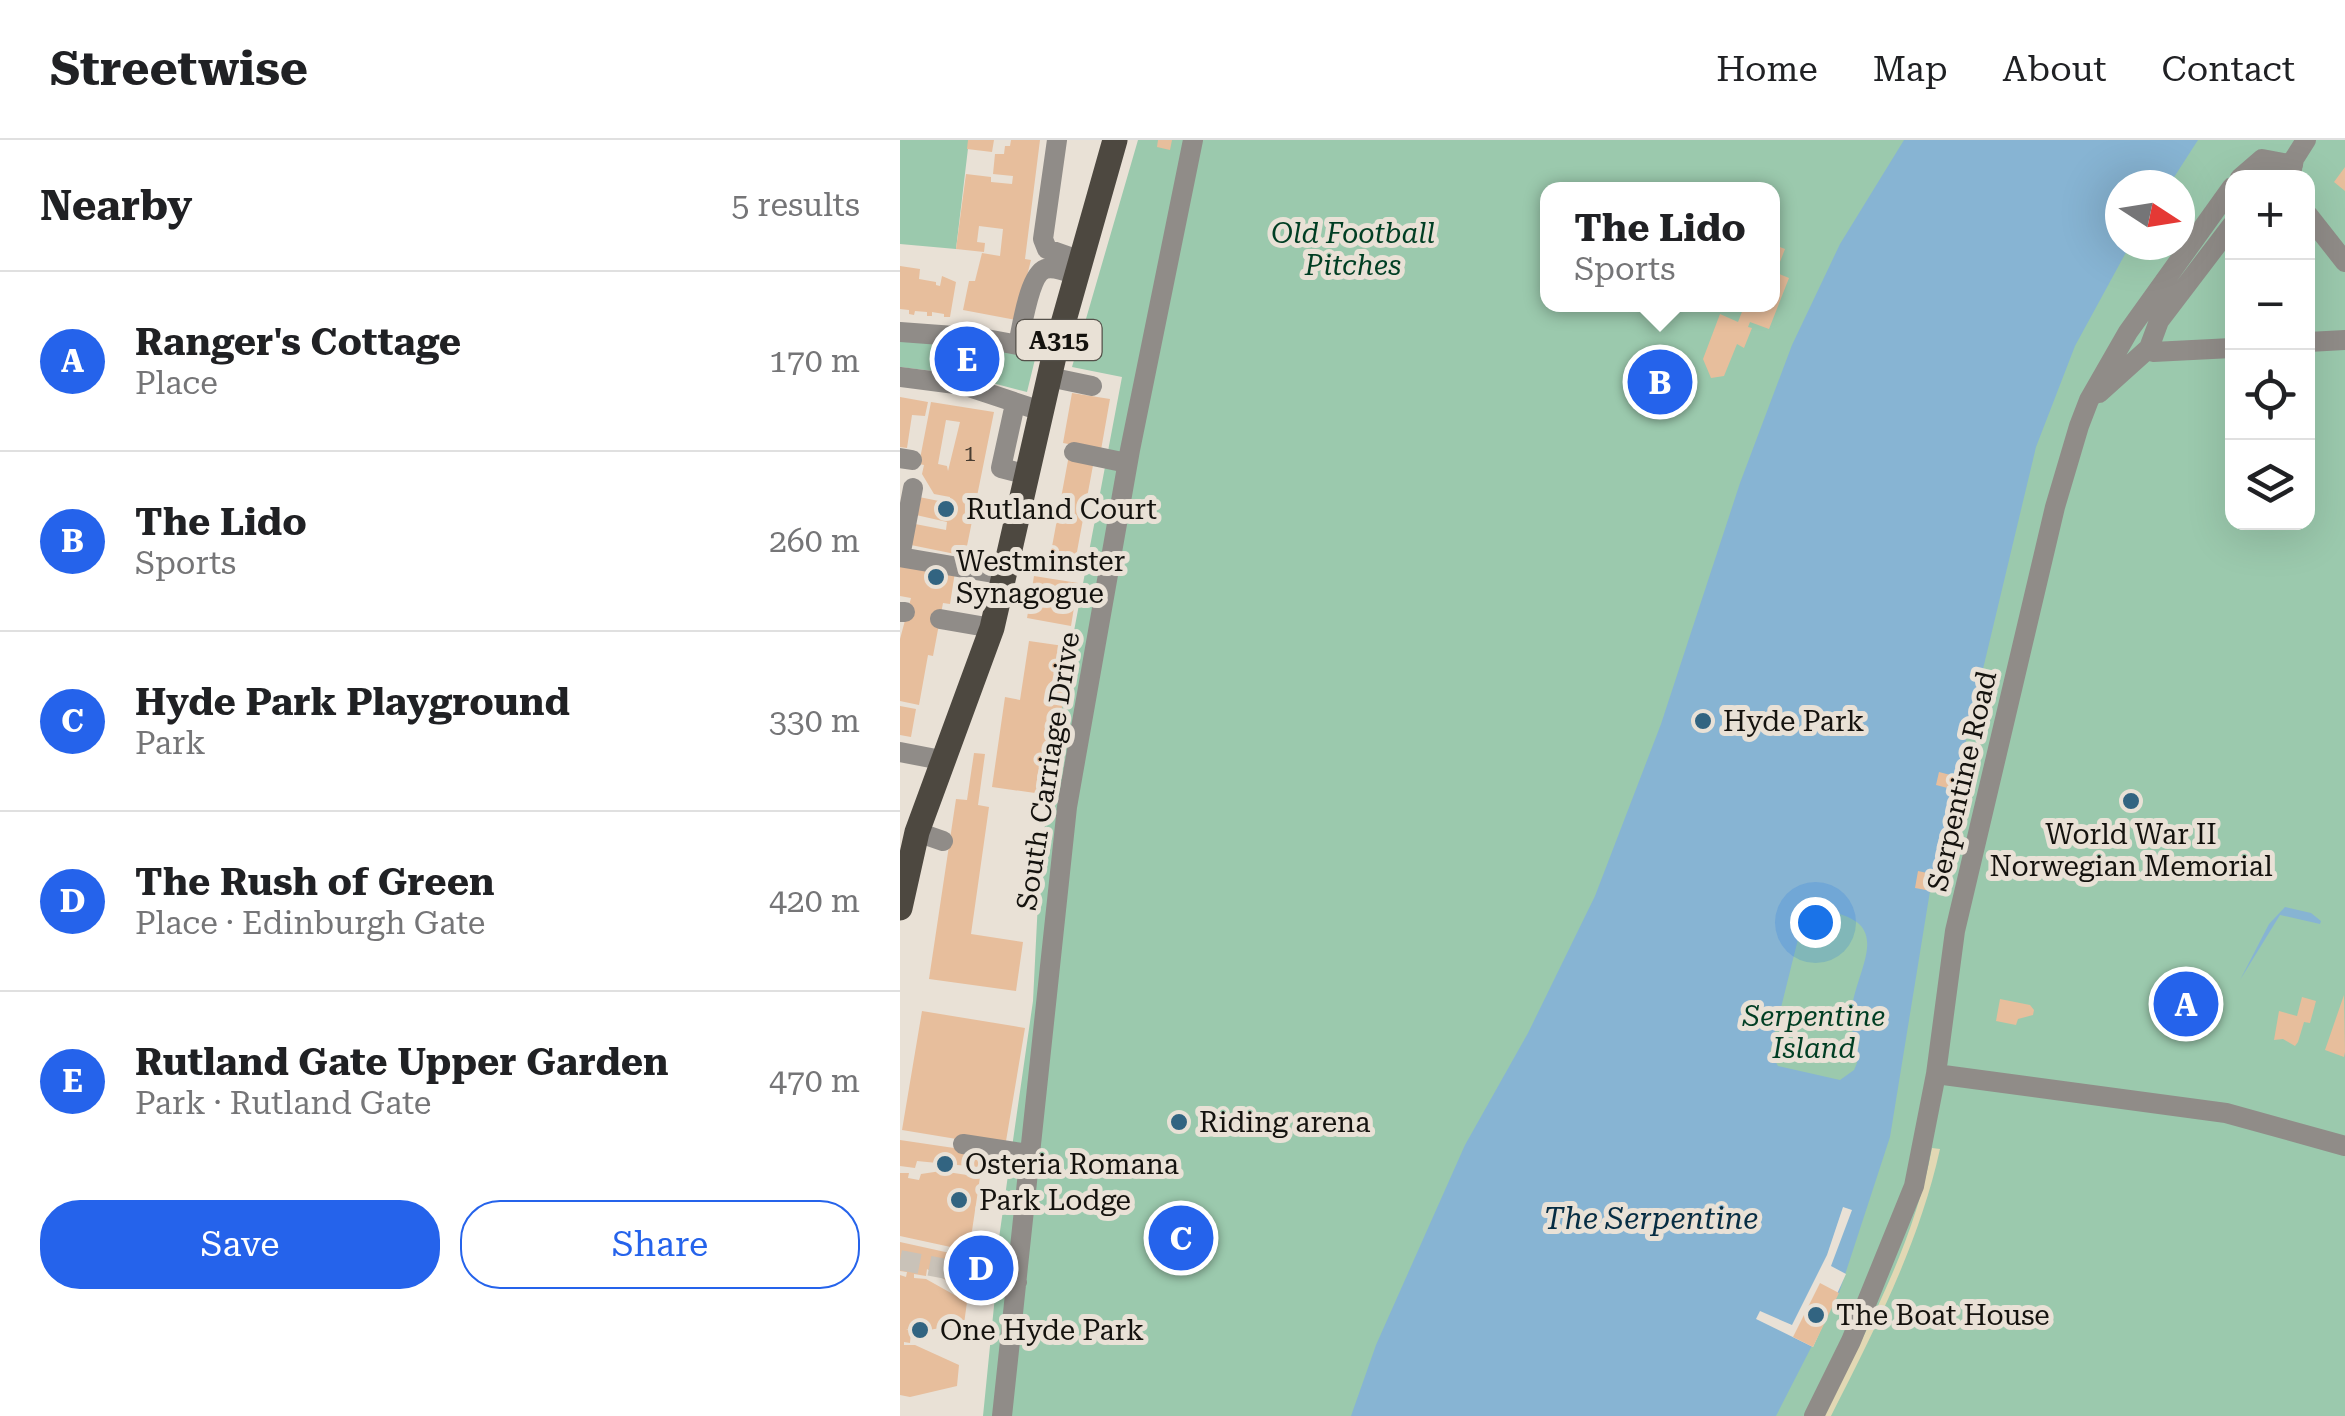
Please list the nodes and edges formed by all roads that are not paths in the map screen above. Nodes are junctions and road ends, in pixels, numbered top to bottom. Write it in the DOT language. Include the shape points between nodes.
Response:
graph roads {
  1 [pos="1057,140"];
  2 [pos="1115,140"];
  3 [pos="1192,140"];
  4 [pos="2306,140"];
  5 [pos="2249,170"];
  6 [pos="2290,170"];
  7 [pos="2292,170"];
  8 [pos="2225,197"];
  9 [pos="2315,224"];
  10 [pos="2225,234"];
  11 [pos="2345,262"];
  12 [pos="1079,268"];
  13 [pos="900,332"];
  14 [pos="2345,340"];
  15 [pos="2315,342"];
  16 [pos="1018,344"];
  17 [pos="2150,348"];
  18 [pos="2225,349"];
  19 [pos="1052,365"];
  20 [pos="900,377"];
  21 [pos="1092,386"];
  22 [pos="2089,400"];
  23 [pos="1015,404"];
  24 [pos="1042,411"];
  25 [pos="1074,452"];
  26 [pos="1127,463"];
  27 [pos="1028,474"];
  28 [pos="914,488"];
  29 [pos="900,557"];
  30 [pos="1005,575"];
  31 [pos="940,619"];
  32 [pos="992,628"];
  33 [pos="900,752"];
  34 [pos="941,760"];
  35 [pos="942,842"];
  36 [pos="909,843"];
  37 [pos="900,908"];
  38 [pos="1936,1074"];
  39 [pos="964,1144"];
  40 [pos="2345,1146"];
  41 [pos="1029,1154"];
  42 [pos="972,1274"];
  43 [pos="1017,1282"];
  44 [pos="1002,1416"];
  45 [pos="1814,1416"];
  1 -- 12 [label="street" via="1043,240"];
  2 -- 12 [label="main road, A315"];
  3 -- 26 [label="street, South Carriage Drive"];
  4 -- 7 [label="street"];
  5 -- 6 [label="street" via="2262,159"];
  8 -- 22 [label="street, Serpentine Road" via="2128,332"];
  9 -- 11 [label="street"];
  10 -- 17 [label="street" via="2159,321"];
  12 -- 16 [label="street" via="1040,272"];
  12 -- 19 [label="main road, A315"];
  13 -- 16 [label="street"];
  14 -- 15 [label="street"];
  16 -- 19 [label="street"];
  17 -- 18 [label="street"];
  17 -- 22 [label="street"];
  19 -- 21 [label="street"];
  19 -- 24 [label="main road, A315"];
  20 -- 23 [label="street" via="963,385"];
  22 -- 38 [label="street, Serpentine Road" via="2055,507 1954,931"];
  23 -- 24 [label="street"];
  23 -- 27 [label="street" via="1001,468"];
  24 -- 27 [label="main road, A315"];
  25 -- 26 [label="street"];
  26 -- 41 [label="street, South Carriage Drive" via="1066,806"];
  27 -- 30 [label="main road, A315"];
  28 -- 29 [label="street"];
  29 -- 30 [label="street"];
  30 -- 32 [label="main road, A315"];
  31 -- 32 [label="street"];
  32 -- 34 [label="main road, A315"];
  33 -- 34 [label="street"];
  34 -- 36 [label="main road, A315"];
  35 -- 36 [label="street"];
  36 -- 37 [label="main road, A315"];
  38 -- 40 [label="street" via="2226,1113"];
  38 -- 45 [label="street, Serpentine Road" via="1914,1186"];
  39 -- 41 [label="street"];
  41 -- 43 [label="street, South Carriage Drive"];
  42 -- 43 [label="street"];
  43 -- 44 [label="street, South Carriage Drive"];
}
